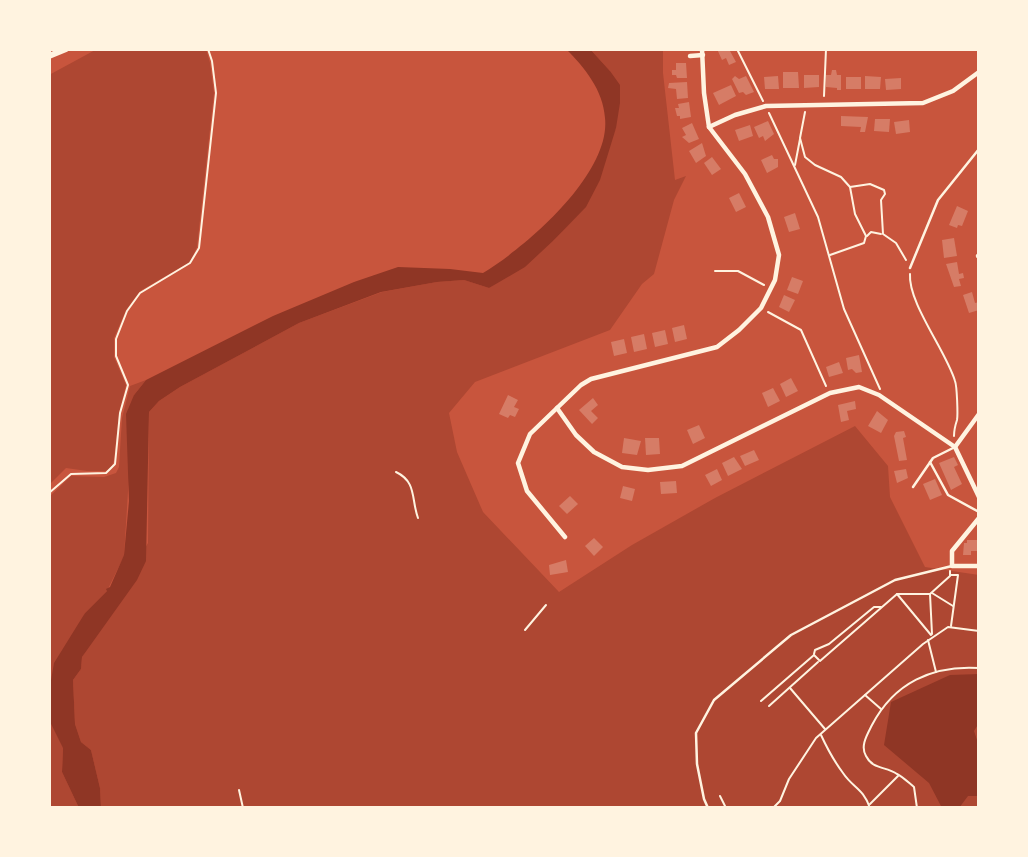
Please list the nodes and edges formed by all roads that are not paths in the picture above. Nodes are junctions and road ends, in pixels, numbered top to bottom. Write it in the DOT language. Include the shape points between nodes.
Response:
graph roads {
  1 [pos="66,49"];
  2 [pos="702,52"];
  3 [pos="49,56"];
  4 [pos="690,56"];
  5 [pos="979,72"];
  6 [pos="709,127"];
  7 [pos="979,149"];
  8 [pos="911,268"];
  9 [pos="557,408"];
  10 [pos="979,414"];
  11 [pos="955,447"];
  12 [pos="930,462"];
  13 [pos="913,486"];
  14 [pos="979,497"];
  15 [pos="979,512"];
  16 [pos="979,517"];
  17 [pos="565,537"];
  18 [pos="951,566"];
  19 [pos="979,566"];
  20 [pos="708,808"];
  1 -- 3 [label="main road"];
  2 -- 4 [label="street"];
  2 -- 6 [label="street"];
  5 -- 6 [label="street" via="953,91 923,103 766,106"];
  6 -- 9 [label="street" via="745,174 768,217 779,255 761,308 717,347 592,379"];
  7 -- 8 [label="lane" via="938,200"];
  9 -- 11 [label="street" via="594,452 622,467 648,470 682,466 830,393 859,387 879,395"];
  9 -- 17 [label="street" via="530,434 518,463 527,491"];
  10 -- 11 [label="street"];
  11 -- 12 [label="lane"];
  11 -- 14 [label="street"];
  12 -- 13 [label="lane"];
  12 -- 15 [label="lane" via="948,495"];
  16 -- 18 [label="street" via="951,551"];
  18 -- 19 [label="street"];
  18 -- 20 [label="lane" via="895,580 790,635 714,700 696,733 697,764"];
}
